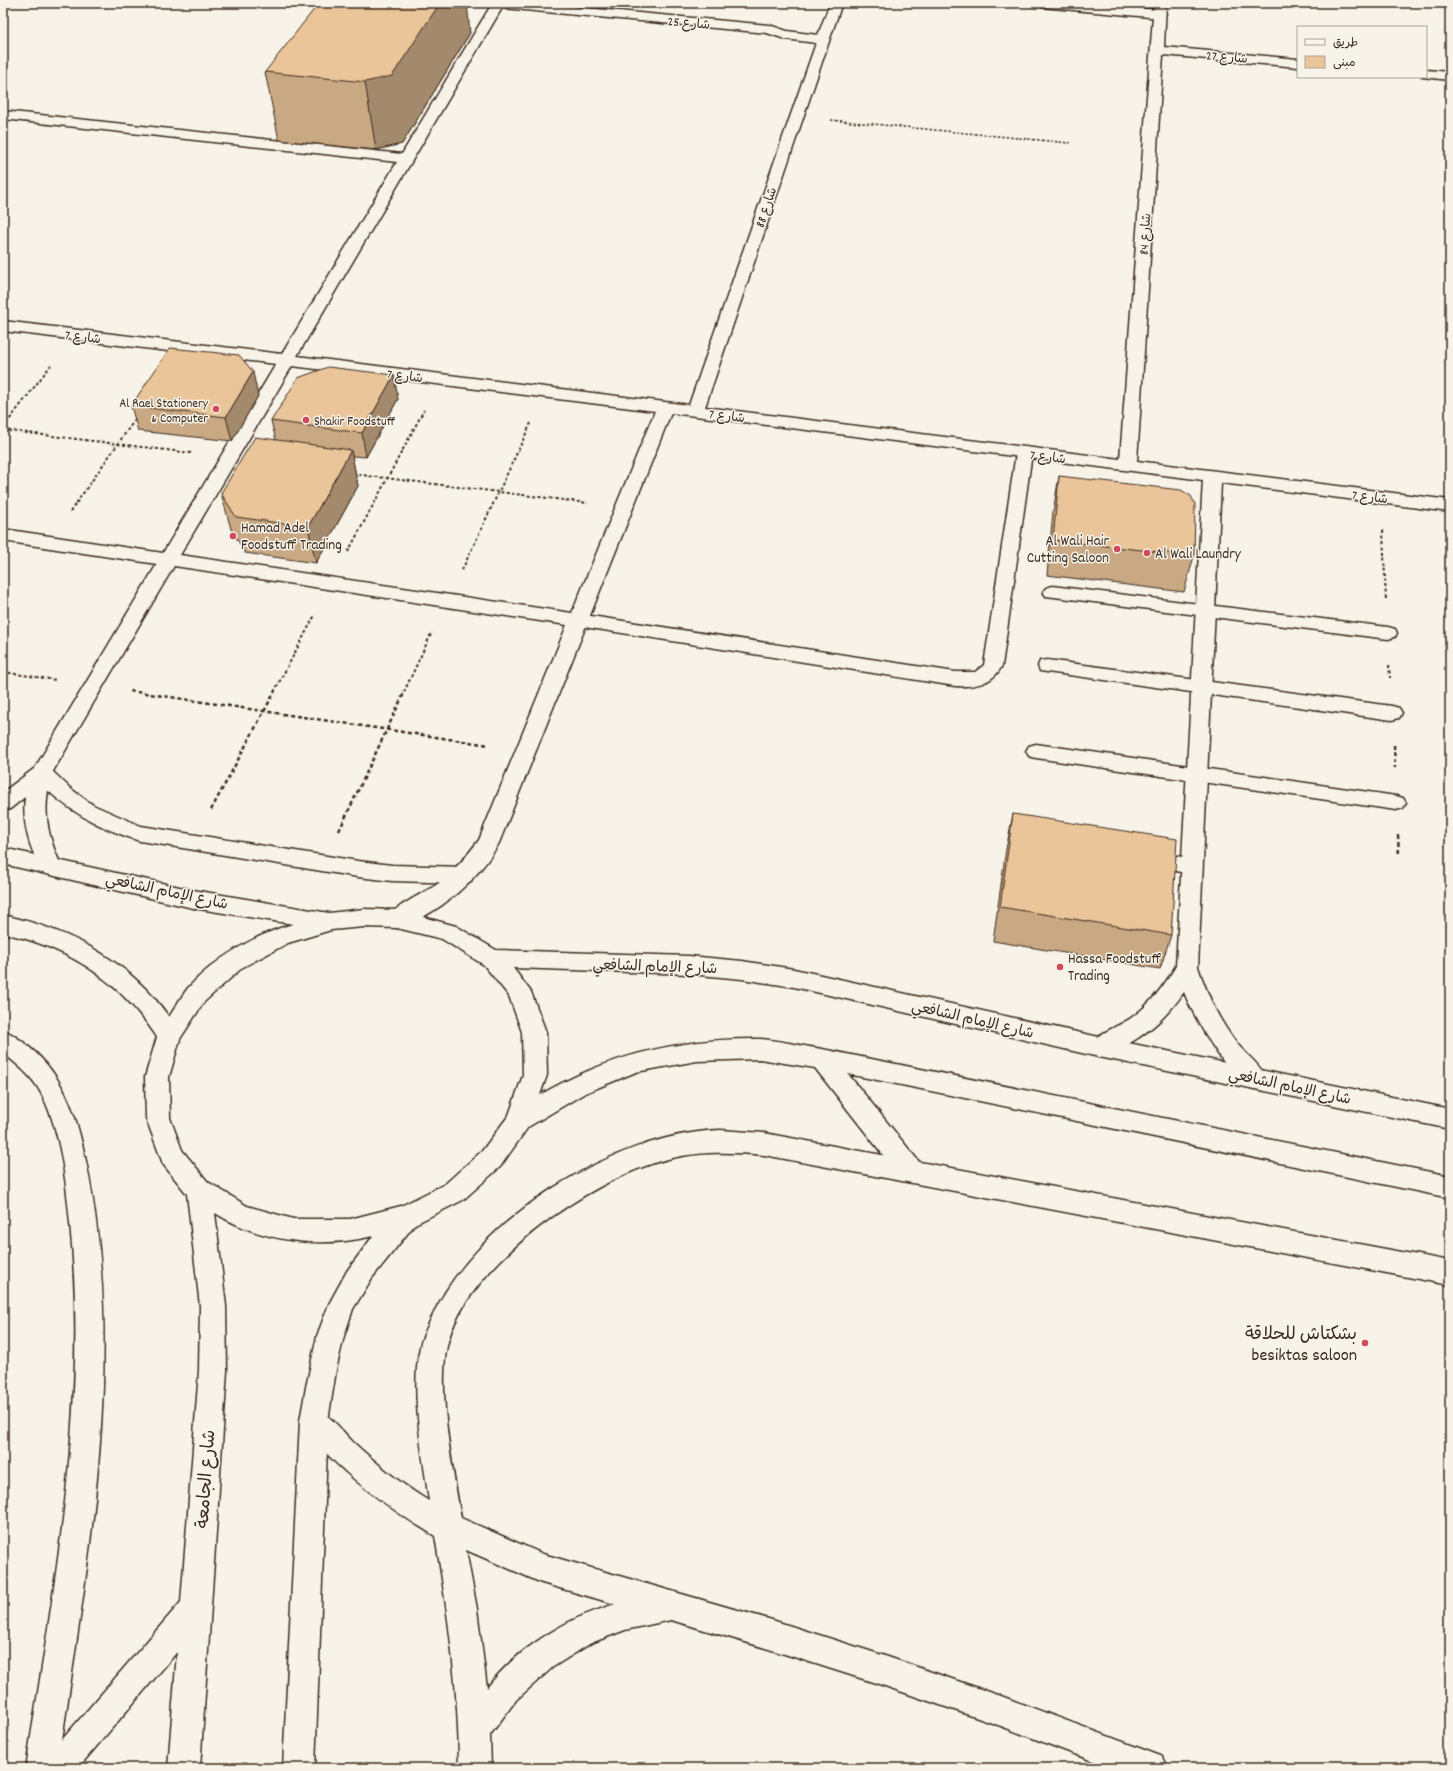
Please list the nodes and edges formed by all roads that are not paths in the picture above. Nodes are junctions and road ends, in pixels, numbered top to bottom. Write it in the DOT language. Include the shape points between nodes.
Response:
graph roads {
  1 [pos="494,3"];
  2 [pos="836,3"];
  3 [pos="1040,3"];
  4 [pos="1160,8"];
  5 [pos="825,34"];
  6 [pos="1157,50"];
  7 [pos="1297,63"];
  8 [pos="1427,74"];
  9 [pos="1450,76"];
  10 [pos="3,115"];
  11 [pos="406,159"];
  12 [pos="3,326"];
  13 [pos="287,360"];
  14 [pos="665,408"];
  15 [pos="695,411"];
  16 [pos="1024,452"];
  17 [pos="1128,465"];
  18 [pos="1212,476"];
  19 [pos="1450,506"];
  20 [pos="3,535"];
  21 [pos="168,560"];
  22 [pos="1052,592"];
  23 [pos="1205,611"];
  24 [pos="578,620"];
  25 [pos="1388,633"];
  26 [pos="1047,666"];
  27 [pos="1201,687"];
  28 [pos="1392,712"];
  29 [pos="1036,751"];
  30 [pos="42,773"];
  31 [pos="1197,774"];
  32 [pos="3,803"];
  33 [pos="1396,803"];
  34 [pos="3,856"];
  35 [pos="1130,857"];
  36 [pos="50,865"];
  37 [pos="1192,866"];
  38 [pos="464,875"];
  39 [pos="397,919"];
  40 [pos="331,921"];
  41 [pos="3,924"];
  42 [pos="492,959"];
  43 [pos="1187,967"];
  44 [pos="170,1036"];
  45 [pos="3,1040"];
  46 [pos="1098,1047"];
  47 [pos="822,1059"];
  48 [pos="1255,1079"];
  49 [pos="1450,1119"];
  50 [pos="519,1120"];
  51 [pos="911,1171"];
  52 [pos="1450,1188"];
  53 [pos="199,1190"];
  54 [pos="406,1216"];
  55 [pos="1450,1273"];
  56 [pos="314,1421"];
  57 [pos="446,1526"];
  58 [pos="670,1606"];
  59 [pos="196,1608"];
  60 [pos="475,1729"];
  61 [pos="42,1768"];
  62 [pos="58,1768"];
  63 [pos="184,1768"];
  64 [pos="299,1768"];
  65 [pos="475,1768"];
  66 [pos="1152,1768"];
  1 -- 5 [label="street, شارع 25" via="769,29 785,36"];
  1 -- 11 [label="street"];
  2 -- 5 [label="street, شارع 88"];
  3 -- 4 [label="lane"];
  4 -- 6 [label="street, شارع 84"];
  5 -- 15 [label="street, شارع 88"];
  6 -- 7 [label="street, شارع 27"];
  6 -- 17 [label="street, شارع 84"];
  8 -- 9 [label="street"];
  10 -- 11 [label="street"];
  11 -- 13 [label="street"];
  12 -- 13 [label="street, شارع 7"];
  13 -- 14 [label="street, شارع 7"];
  13 -- 21 [label="street"];
  14 -- 15 [label="street, شارع 7"];
  14 -- 24 [label="street"];
  15 -- 16 [label="street, شارع 7"];
  16 -- 17 [label="street, شارع 7"];
  16 -- 24 [label="lane" via="993,666 990,672 983,676 955,680"];
  17 -- 18 [label="street, شارع 7"];
  18 -- 19 [label="street, شارع 7"];
  18 -- 23 [label="street"];
  20 -- 21 [label="street"];
  21 -- 24 [label="street"];
  21 -- 30 [label="street"];
  22 -- 23 [label="lane"];
  23 -- 25 [label="lane"];
  23 -- 27 [label="street"];
  24 -- 38 [label="street" via="488,843"];
  26 -- 27 [label="lane"];
  27 -- 28 [label="lane"];
  27 -- 31 [label="street"];
  29 -- 31 [label="lane"];
  30 -- 32 [label="street"];
  30 -- 36 [label="street" via="35,792 35,824 41,848"];
  30 -- 38 [label="lane" via="59,792 82,809 140,833 358,869 392,873"];
  31 -- 33 [label="lane"];
  31 -- 37 [label="street"];
  34 -- 36 [label="street, شارع الإمام الشافعي"];
  35 -- 37 [label="lane"];
  36 -- 40 [label="street, شارع الإمام الشافعي" via="193,899"];
  37 -- 43 [label="street"];
  38 -- 39 [label="street" via="444,892"];
  39 -- 40 [label="street"];
  39 -- 42 [label="street" via="448,932"];
  40 -- 44 [label="street" via="281,936 235,961 196,995"];
  41 -- 44 [label="street" via="30,929 73,947 111,971 144,1001"];
  42 -- 46 [label="street, شارع الإمام الشافعي" via="589,964 689,965 742,970 794,978"];
  42 -- 50 [label="street" via="519,992 534,1032 534,1075"];
  43 -- 46 [label="street" via="1163,1005 1123,1036"];
  43 -- 48 [label="street" via="1193,990 1216,1036"];
  44 -- 53 [label="street" via="157,1077 158,1118 172,1156"];
  45 -- 61 [label="street" via="28,1059 50,1087 63,1120 77,1177 85,1232 90,1300 82,1484"];
  46 -- 48 [label="street, شارع الإمام الشافعي"];
  47 -- 50 [label="street" via="760,1049 696,1051 642,1062 576,1086"];
  47 -- 51 [label="street"];
  47 -- 52 [label="street"];
  48 -- 49 [label="street, شارع الإمام الشافعي"];
  50 -- 54 [label="street" via="491,1158 454,1192"];
  51 -- 55 [label="street"];
  51 -- 57 [label="street" via="764,1144 714,1141 664,1149 616,1165 572,1190 536,1215 471,1273 448,1308 433,1348 430,1393"];
  53 -- 54 [label="street" via="241,1216 293,1230 350,1230"];
  53 -- 59 [label="street, شارع الجامعة" via="213,1306 213,1371"];
  54 -- 56 [label="street" via="376,1250 350,1290 331,1333 320,1379"];
  56 -- 57 [label="street" via="374,1479 408,1504"];
  56 -- 64 [label="street"];
  57 -- 58 [label="street" via="542,1568"];
  57 -- 60 [label="street" via="459,1589"];
  58 -- 60 [label="street" via="626,1614 582,1631 542,1656 505,1688"];
  58 -- 66 [label="street" via="885,1671 1001,1711"];
  59 -- 62 [label="street"];
  59 -- 63 [label="street, شارع الجامعة"];
  60 -- 65 [label="street"];
}
